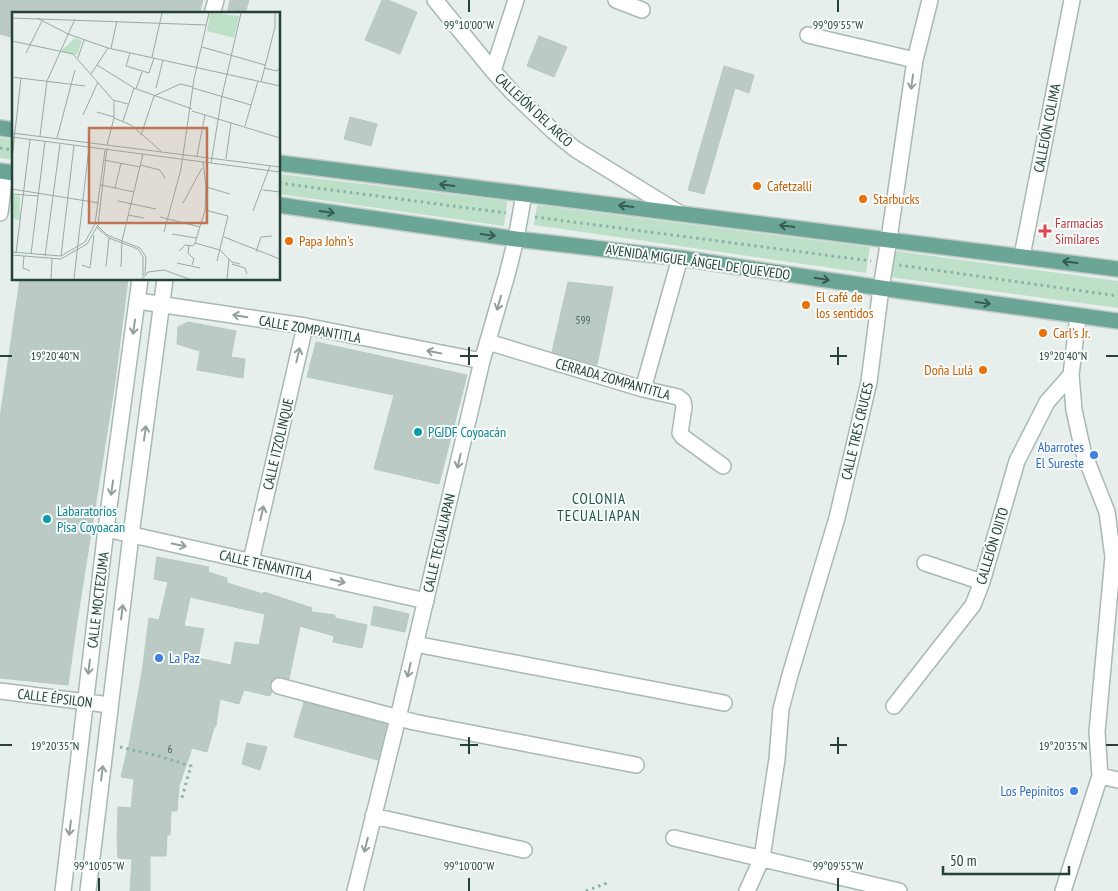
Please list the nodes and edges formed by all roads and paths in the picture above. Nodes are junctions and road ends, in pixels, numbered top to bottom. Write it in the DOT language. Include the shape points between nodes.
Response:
graph roads {
  1 [pos="436,0"];
  2 [pos="516,0"];
  3 [pos="616,0"];
  4 [pos="930,0"];
  5 [pos="1072,0"];
  6 [pos="642,10"];
  7 [pos="808,35"];
  8 [pos="915,60"];
  9 [pos="493,71"];
  10 [pos="280,163"];
  11 [pos="6,172"];
  12 [pos="280,183"];
  13 [pos="524,194"];
  14 [pos="280,205"];
  15 [pos="679,213"];
  16 [pos="0,214"];
  17 [pos="520,215"];
  18 [pos="516,240"];
  19 [pos="889,240"];
  20 [pos="1022,256"];
  21 [pos="680,258"];
  22 [pos="885,262"];
  23 [pos="1118,269"];
  24 [pos="140,280"];
  25 [pos="165,280"];
  26 [pos="881,288"];
  27 [pos="1118,296"];
  28 [pos="138,301"];
  29 [pos="162,304"];
  30 [pos="1078,316"];
  31 [pos="1118,321"];
  32 [pos="305,326"];
  33 [pos="488,342"];
  34 [pos="482,361"];
  35 [pos="1071,375"];
  36 [pos="643,389"];
  37 [pos="723,466"];
  38 [pos="106,529"];
  39 [pos="131,535"];
  40 [pos="1116,557"];
  41 [pos="251,561"];
  42 [pos="925,563"];
  43 [pos="982,582"];
  44 [pos="426,600"];
  45 [pos="415,644"];
  46 [pos="279,686"];
  47 [pos="0,691"];
  48 [pos="85,702"];
  49 [pos="724,703"];
  50 [pos="110,705"];
  51 [pos="894,706"];
  52 [pos="398,718"];
  53 [pos="105,744"];
  54 [pos="636,765"];
  55 [pos="1100,776"];
  56 [pos="1118,780"];
  57 [pos="181,801"];
  58 [pos="373,816"];
  59 [pos="674,838"];
  60 [pos="524,850"];
  61 [pos="762,858"];
  62 [pos="607,882"];
  63 [pos="63,891"];
  64 [pos="88,891"];
  65 [pos="354,891"];
  66 [pos="586,891"];
  67 [pos="747,891"];
  68 [pos="898,891"];
  69 [pos="1063,891"];
  1 -- 9 [label="street, CALLEJÓN DEL ARCO"];
  2 -- 9 [label="street"];
  3 -- 6 [label="street"];
  4 -- 8 [label="street, CALLE TRES CRUCES"];
  5 -- 20 [label="street, CALLEJÓN COLIMA"];
  7 -- 8 [label="street"];
  8 -- 19 [label="street, CALLE TRES CRUCES, one-way"];
  9 -- 15 [label="street, CALLEJÓN DEL ARCO" via="532,112 575,149"];
  13 -- 10 [label="main road, one-way"];
  11 -- 16 [label="street"];
  12 -- 17 [label="path"];
  15 -- 13 [label="main road, one-way"];
  13 -- 17 [label="street, CALLE TECUALIAPAN"];
  14 -- 18 [label="main road, AVENIDA MIGUEL ÁNGEL DE QUEVEDO, one-way"];
  19 -- 15 [label="main road, one-way"];
  17 -- 18 [label="street, CALLE TECUALIAPAN"];
  17 -- 22 [label="path"];
  18 -- 21 [label="main road, AVENIDA MIGUEL ÁNGEL DE QUEVEDO"];
  18 -- 33 [label="street, CALLE TECUALIAPAN, one-way"];
  19 -- 20 [label="main road"];
  19 -- 22 [label="street, CALLE TRES CRUCES"];
  23 -- 20 [label="main road, one-way"];
  21 -- 26 [label="main road, AVENIDA MIGUEL ÁNGEL DE QUEVEDO, one-way"];
  21 -- 36 [label="street"];
  22 -- 26 [label="street, CALLE TRES CRUCES"];
  22 -- 27 [label="path"];
  24 -- 28 [label="street, CALLE MOCTEZUMA"];
  25 -- 29 [label="street, CALLE MOCTEZUMA"];
  26 -- 30 [label="main road, AVENIDA MIGUEL ÁNGEL DE QUEVEDO, one-way"];
  26 -- 61 [label="street, CALLE TRES CRUCES" via="869,382 837,518 781,709"];
  28 -- 29 [label="street, CALLE ZOMPANTITLA"];
  28 -- 38 [label="street, CALLE MOCTEZUMA, one-way"];
  32 -- 29 [label="street, CALLE ZOMPANTITLA, one-way"];
  39 -- 29 [label="street, CALLE MOCTEZUMA, one-way"];
  30 -- 31 [label="main road, AVENIDA MIGUEL ÁNGEL DE QUEVEDO"];
  30 -- 35 [label="street"];
  34 -- 32 [label="street, CALLE ZOMPANTITLA, one-way"];
  41 -- 32 [label="street, CALLE ITZOLINQUE, one-way"];
  33 -- 34 [label="street, CALLE TECUALIAPAN"];
  33 -- 36 [label="street, CERRADA ZOMPANTITLA"];
  34 -- 44 [label="street, CALLE TECUALIAPAN, one-way"];
  35 -- 40 [label="street" via="1083,451 1107,512"];
  35 -- 43 [label="street, CALLEJÓN OJITO" via="1047,402 1017,462"];
  36 -- 37 [label="street, CERRADA ZOMPANTITLA" via="683,401 680,434"];
  38 -- 39 [label="street, CALLE TENANTITLA"];
  38 -- 48 [label="street, CALLE MOCTEZUMA, one-way"];
  39 -- 41 [label="street, CALLE TENANTITLA, one-way"];
  50 -- 39 [label="street, CALLE MOCTEZUMA, one-way"];
  40 -- 55 [label="street" via="1097,732"];
  41 -- 44 [label="street, CALLE TENANTITLA, one-way"];
  42 -- 43 [label="street"];
  43 -- 51 [label="street, CALLEJÓN OJITO" via="973,605"];
  44 -- 45 [label="street, CALLE TECUALIAPAN"];
  45 -- 49 [label="street"];
  45 -- 52 [label="street, CALLE TECUALIAPAN, one-way"];
  46 -- 52 [label="street"];
  47 -- 48 [label="street, CALLE ÉPSILON"];
  48 -- 50 [label="street, CALLE ÉPSILON"];
  48 -- 63 [label="street, CALLE MOCTEZUMA, one-way"];
  50 -- 53 [label="street, CALLE MOCTEZUMA"];
  52 -- 54 [label="street"];
  52 -- 58 [label="street, CALLE TECUALIAPAN"];
  53 -- 57 [label="path" via="191,766"];
  64 -- 53 [label="street, CALLE MOCTEZUMA, one-way"];
  55 -- 56 [label="street"];
  55 -- 69 [label="street"];
  58 -- 60 [label="street"];
  58 -- 65 [label="street, CALLE TECUALIAPAN, one-way"];
  59 -- 61 [label="street"];
  61 -- 67 [label="street, CALLE TRES CRUCES"];
  61 -- 68 [label="street"];
  62 -- 66 [label="path"];
}
